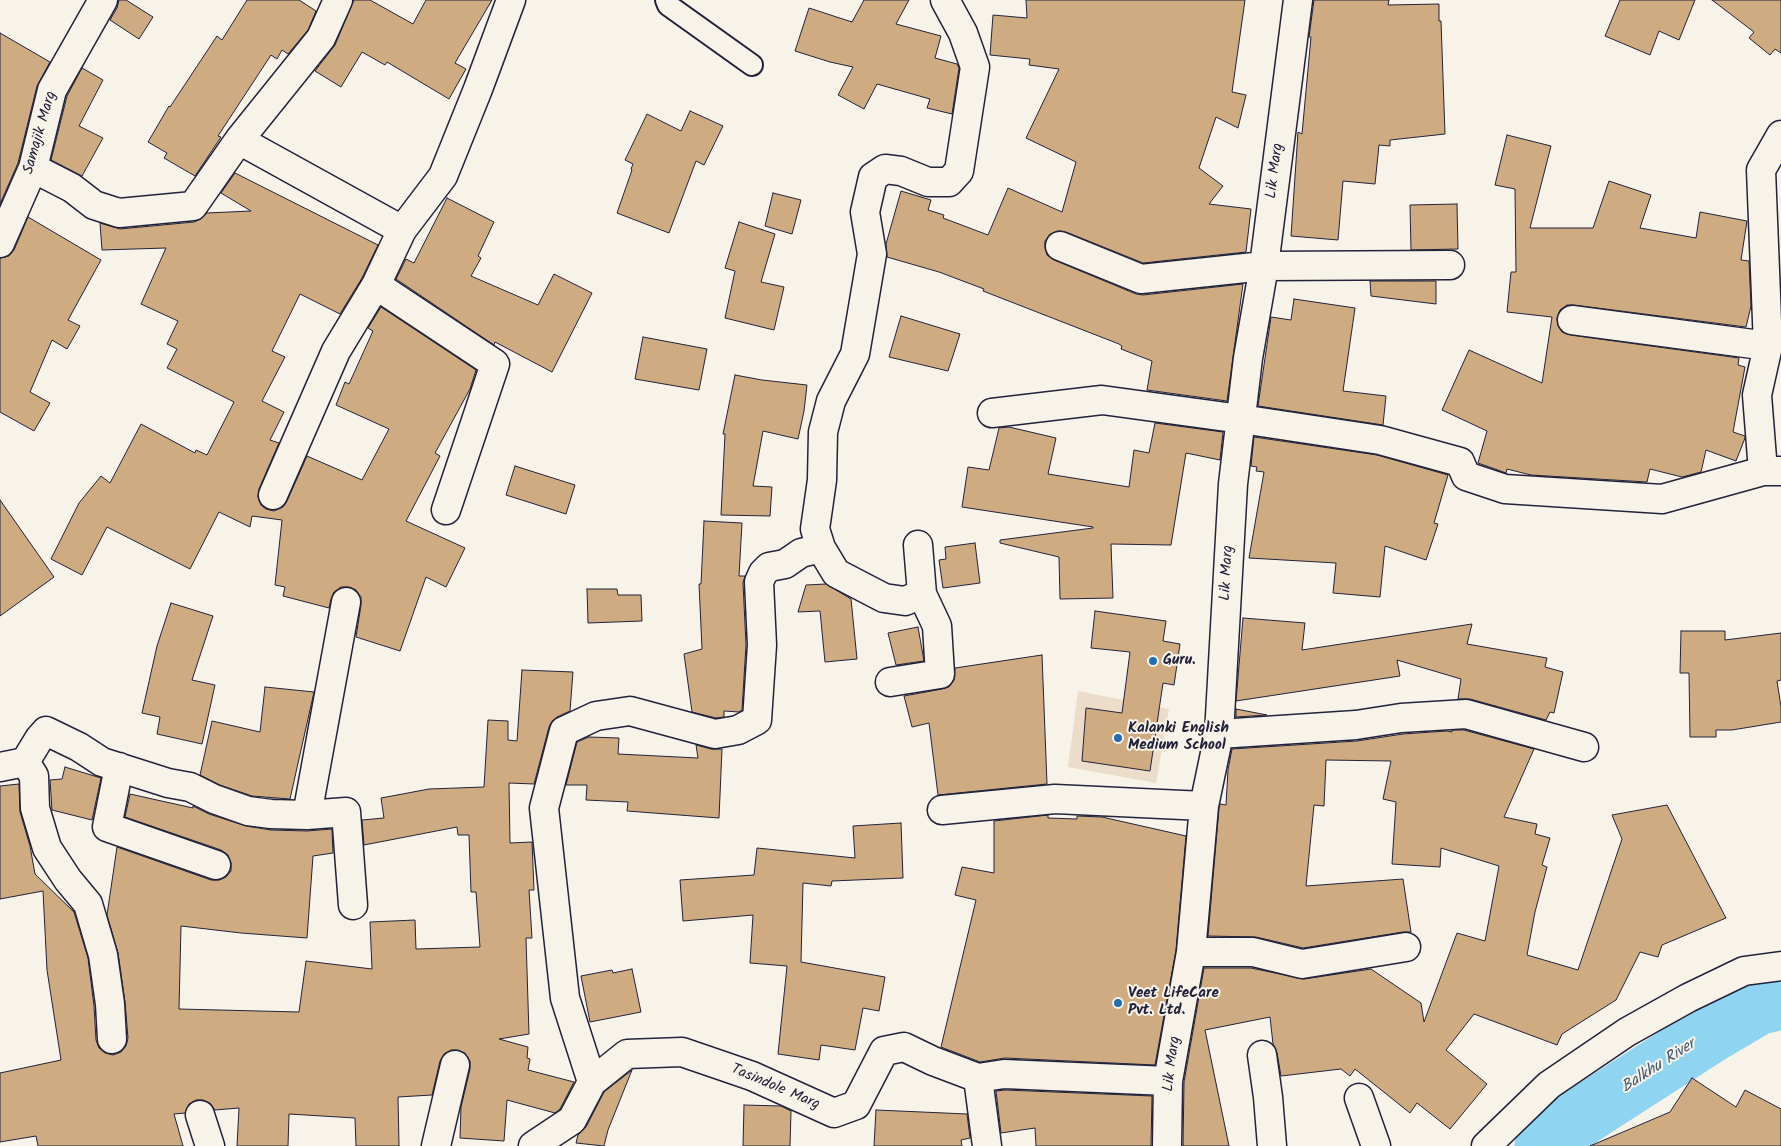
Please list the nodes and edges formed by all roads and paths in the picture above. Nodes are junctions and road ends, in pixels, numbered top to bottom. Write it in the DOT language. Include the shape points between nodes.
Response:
graph roads {
  1 [pos="103,0"];
  2 [pos="338,0"];
  3 [pos="511,0"];
  4 [pos="666,0"];
  5 [pos="945,0"];
  6 [pos="1298,0"];
  7 [pos="752,65"];
  8 [pos="1781,135"];
  9 [pos="239,140"];
  10 [pos="32,168"];
  11 [pos="402,230"];
  12 [pos="0,243"];
  13 [pos="1060,246"];
  14 [pos="1450,265"];
  15 [pos="1264,266"];
  16 [pos="376,285"];
  17 [pos="1572,320"];
  18 [pos="1768,346"];
  19 [pos="992,413"];
  20 [pos="1241,419"];
  21 [pos="1772,471"];
  22 [pos="273,494"];
  23 [pos="446,510"];
  24 [pos="918,545"];
  25 [pos="821,548"];
  26 [pos="922,594"];
  27 [pos="346,602"];
  28 [pos="890,682"];
  29 [pos="1219,734"];
  30 [pos="1584,747"];
  31 [pos="13,764"];
  32 [pos="119,767"];
  33 [pos="1204,806"];
  34 [pos="942,810"];
  35 [pos="307,815"];
  36 [pos="216,865"];
  37 [pos="353,905"];
  38 [pos="1406,947"];
  39 [pos="1191,952"];
  40 [pos="1781,966"];
  41 [pos="112,1039"];
  42 [pos="1262,1056"];
  43 [pos="455,1065"];
  44 [pos="978,1078"];
  45 [pos="1168,1081"];
  46 [pos="592,1082"];
  47 [pos="1359,1098"];
  48 [pos="200,1114"];
  49 [pos="210,1146"];
  50 [pos="436,1146"];
  51 [pos="533,1146"];
  52 [pos="987,1146"];
  53 [pos="1167,1146"];
  54 [pos="1272,1146"];
  55 [pos="1376,1146"];
  56 [pos="1486,1146"];
  1 -- 10 [label="street, Samajik Marg" via="52,90"];
  2 -- 9 [label="street" via="321,38"];
  3 -- 11 [label="street" via="443,176"];
  4 -- 7 [label="lane" via="668,5"];
  5 -- 25 [label="street" via="963,32 975,67 959,171 949,182 928,182 901,171 885,169 873,177 865,212 872,254 855,354 831,401 823,432 822,480 815,529"];
  6 -- 15 [label="street, Lik Marg"];
  8 -- 18 [label="street" via="1761,170"];
  9 -- 10 [label="street" via="193,206 119,212 94,205 72,188"];
  9 -- 11 [label="street"];
  10 -- 12 [label="street, Samajik Marg"];
  11 -- 16 [label="street"];
  13 -- 15 [label="street" via="1141,279"];
  14 -- 15 [label="street"];
  15 -- 20 [label="street, Lik Marg"];
  16 -- 22 [label="street" via="336,351"];
  16 -- 23 [label="street" via="495,364"];
  17 -- 18 [label="street"];
  18 -- 21 [label="street" via="1757,395"];
  19 -- 20 [label="street" via="1102,400"];
  20 -- 21 [label="street" via="1380,440 1460,462 1466,476 1505,489 1662,499"];
  20 -- 29 [label="street, Lik Marg" via="1233,484"];
  24 -- 26 [label="street"];
  25 -- 26 [label="street" via="836,573 884,598 905,601"];
  25 -- 46 [label="street" via="801,553 785,564 769,567 759,582 762,645 757,720 738,730 715,734 630,711 596,716 564,731 544,808 565,998"];
  26 -- 28 [label="street" via="937,626 940,674"];
  27 -- 35 [label="street"];
  29 -- 30 [label="street" via="1466,714"];
  29 -- 33 [label="street, Lik Marg"];
  31 -- 32 [label="street" via="46,731 102,762"];
  31 -- 41 [label="street" via="34,776 35,808 47,848 88,904 103,955"];
  32 -- 35 [label="street" via="190,787 248,811"];
  32 -- 36 [label="street" via="107,827"];
  33 -- 34 [label="street" via="1056,799"];
  33 -- 39 [label="street, Lik Marg"];
  35 -- 37 [label="street" via="346,812"];
  38 -- 39 [label="street" via="1302,964 1253,952"];
  39 -- 45 [label="street, Lik Marg"];
  40 -- 56 [label="street" via="1744,971 1627,1032 1549,1084"];
  42 -- 54 [label="street"];
  43 -- 50 [label="street"];
  44 -- 45 [label="street, Tasindole Marg" via="1004,1074"];
  44 -- 46 [label="street, Tasindole Marg" via="904,1048 884,1051 856,1105 834,1113 752,1076 682,1052 627,1054"];
  44 -- 52 [label="street"];
  45 -- 53 [label="street, Lik Marg"];
  46 -- 51 [label="street, Tasindole Marg" via="572,1120"];
  47 -- 55 [label="street"];
  48 -- 49 [label="street"];
}
